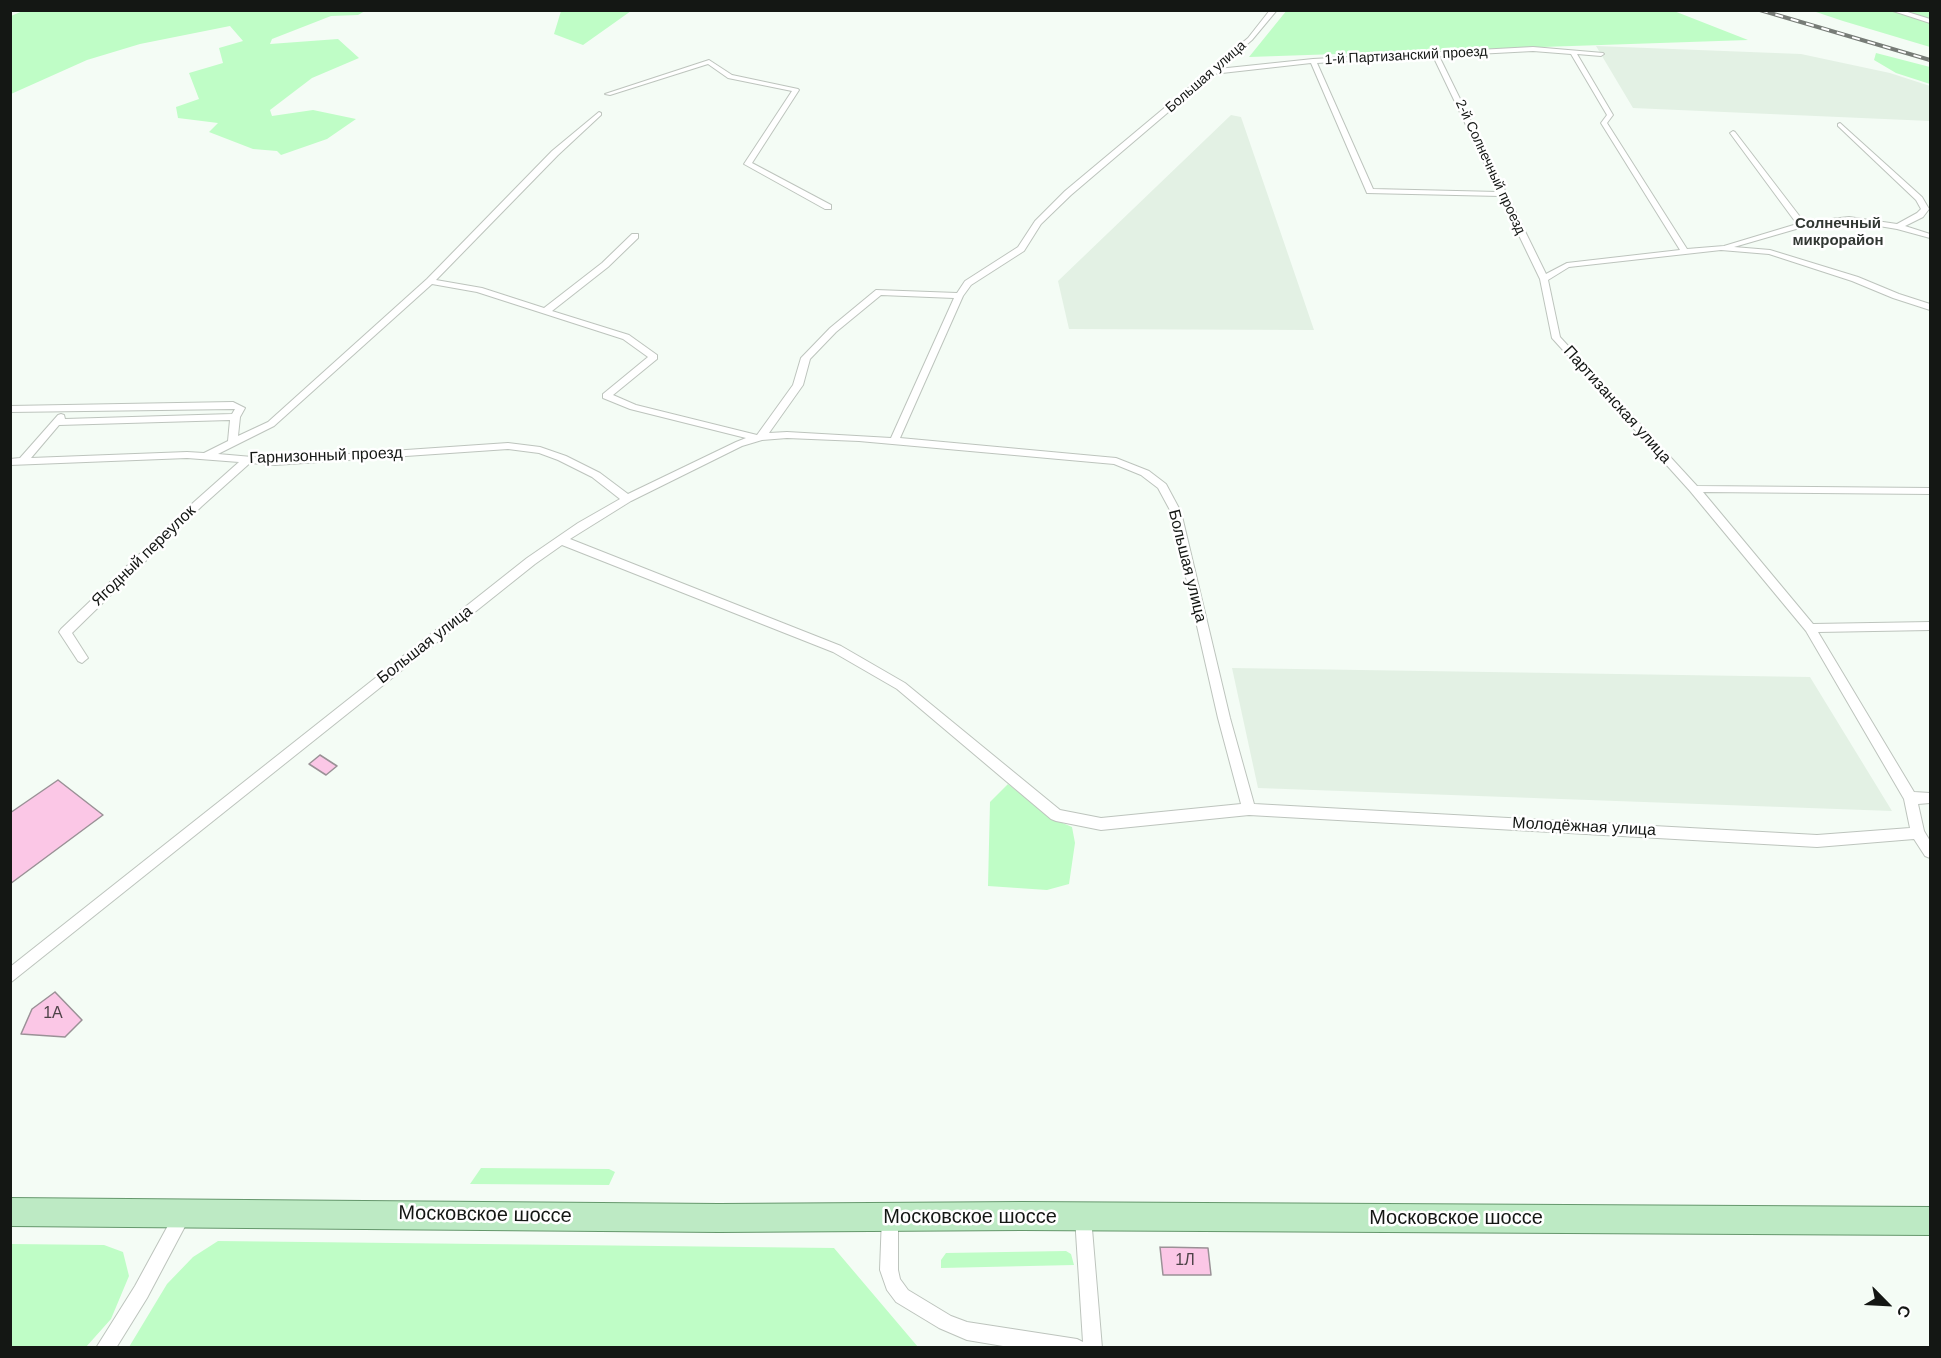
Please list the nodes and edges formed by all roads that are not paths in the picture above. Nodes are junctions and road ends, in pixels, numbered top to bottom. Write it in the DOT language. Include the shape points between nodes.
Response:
graph roads {
  1 [pos="1274,10"];
  2 [pos="1893,10"];
  3 [pos="1930,21"];
  4 [pos="1573,52"];
  5 [pos="1601,54"];
  6 [pos="1435,55"];
  7 [pos="1313,61"];
  8 [pos="1212,72"];
  9 [pos="608,94"];
  10 [pos="599,114"];
  11 [pos="1840,125"];
  12 [pos="1732,133"];
  13 [pos="1502,194"];
  14 [pos="828,207"];
  15 [pos="1802,225"];
  16 [pos="1898,227"];
  17 [pos="635,236"];
  18 [pos="1930,237"];
  19 [pos="1721,248"];
  20 [pos="1685,252"];
  21 [pos="1544,279"];
  22 [pos="430,281"];
  23 [pos="959,296"];
  24 [pos="1930,307"];
  25 [pos="546,311"];
  26 [pos="10,409"];
  27 [pos="68,409"];
  28 [pos="235,417"];
  29 [pos="57,422"];
  30 [pos="759,438"];
  31 [pos="894,441"];
  32 [pos="234,442"];
  33 [pos="208,455"];
  34 [pos="248,460"];
  35 [pos="23,461"];
  36 [pos="10,462"];
  37 [pos="1694,489"];
  38 [pos="1930,491"];
  39 [pos="627,499"];
  40 [pos="561,540"];
  41 [pos="1930,626"];
  42 [pos="1810,628"];
  43 [pos="82,658"];
  44 [pos="1910,798"];
  45 [pos="1930,798"];
  46 [pos="1250,809"];
  47 [pos="1918,833"];
  48 [pos="1930,852"];
  49 [pos="10,976"];
  50 [pos="10,1212"];
  51 [pos="185,1212"];
  52 [pos="890,1217"];
  53 [pos="1083,1217"];
  54 [pos="1930,1221"];
  55 [pos="105,1347"];
  56 [pos="1077,1347"];
  57 [pos="1093,1347"];
  1 -- 8 [label="street, Большая улица" via="1250,39"];
  2 -- 3 [label="street"];
  4 -- 5 [label="street, 1-й Партизанский проезд"];
  4 -- 6 [label="street, 1-й Партизанский проезд" via="1533,49"];
  4 -- 20 [label="street" via="1610,115 1604,123"];
  6 -- 7 [label="street, 1-й Партизанский проезд"];
  6 -- 13 [label="street, 2-й Солнечный проезд"];
  7 -- 8 [label="street, 1-й Партизанский проезд"];
  7 -- 13 [label="street" via="1371,191"];
  8 -- 23 [label="street, Большая улица" via="1068,193 1038,223 1020,249 968,283"];
  9 -- 14 [label="street" via="709,62 729,77 796,90 748,164"];
  10 -- 22 [label="street" via="555,153"];
  11 -- 16 [label="street" via="1925,209"];
  12 -- 15 [label="street"];
  13 -- 21 [label="street, 2-й Солнечный проезд"];
  15 -- 16 [label="street" via="1848,219"];
  15 -- 19 [label="street"];
  16 -- 18 [label="street"];
  17 -- 25 [label="street"];
  19 -- 20 [label="street"];
  19 -- 24 [label="street" via="1770,252"];
  20 -- 21 [label="street" via="1567,265"];
  21 -- 37 [label="street, Партизанская улица" via="1556,338"];
  22 -- 25 [label="street" via="479,290"];
  22 -- 32 [label="street" via="271,424"];
  23 -- 30 [label="street" via="879,292 806,358 798,385"];
  23 -- 31 [label="street, Большая улица"];
  25 -- 30 [label="street" via="626,337 654,357 606,396 633,407"];
  26 -- 27 [label="street"];
  27 -- 28 [label="street" via="227,405 240,408"];
  27 -- 29 [label="street"];
  28 -- 29 [label="street"];
  28 -- 32 [label="street"];
  29 -- 35 [label="street"];
  30 -- 31 [label="street, Большая улица" via="786,435"];
  30 -- 39 [label="street, Большая улица"];
  31 -- 46 [label="street, Большая улица" via="1116,461 1145,473 1162,486 1176,512 1224,718"];
  32 -- 33 [label="street"];
  33 -- 34 [label="street, Гарнизонный проезд"];
  33 -- 35 [label="street, Гарнизонный проезд"];
  34 -- 39 [label="street, Гарнизонный проезд" via="300,461 508,446 540,450 562,458 596,475"];
  34 -- 43 [label="street, Ягодный переулок" via="65,632"];
  35 -- 36 [label="street, Гарнизонный проезд"];
  37 -- 38 [label="street"];
  37 -- 42 [label="street, Партизанская улица"];
  39 -- 40 [label="street, Большая улица"];
  40 -- 46 [label="street, Молодёжная улица" via="837,649 901,686 1056,815 1101,824"];
  40 -- 49 [label="street, Большая улица"];
  41 -- 42 [label="street"];
  42 -- 44 [label="street, Партизанская улица"];
  44 -- 45 [label="street"];
  44 -- 47 [label="street, Партизанская улица"];
  46 -- 47 [label="street, Молодёжная улица" via="1817,841"];
  47 -- 48 [label="street, Партизанская улица"];
  50 -- 51 [label="main road, Московское шоссе"];
  51 -- 52 [label="main road, Московское шоссе"];
  51 -- 55 [label="street"];
  52 -- 53 [label="main road, Московское шоссе"];
  52 -- 56 [label="street" via="888,1270 903,1296 967,1331"];
  53 -- 54 [label="main road, Московское шоссе"];
  53 -- 57 [label="street"];
}
